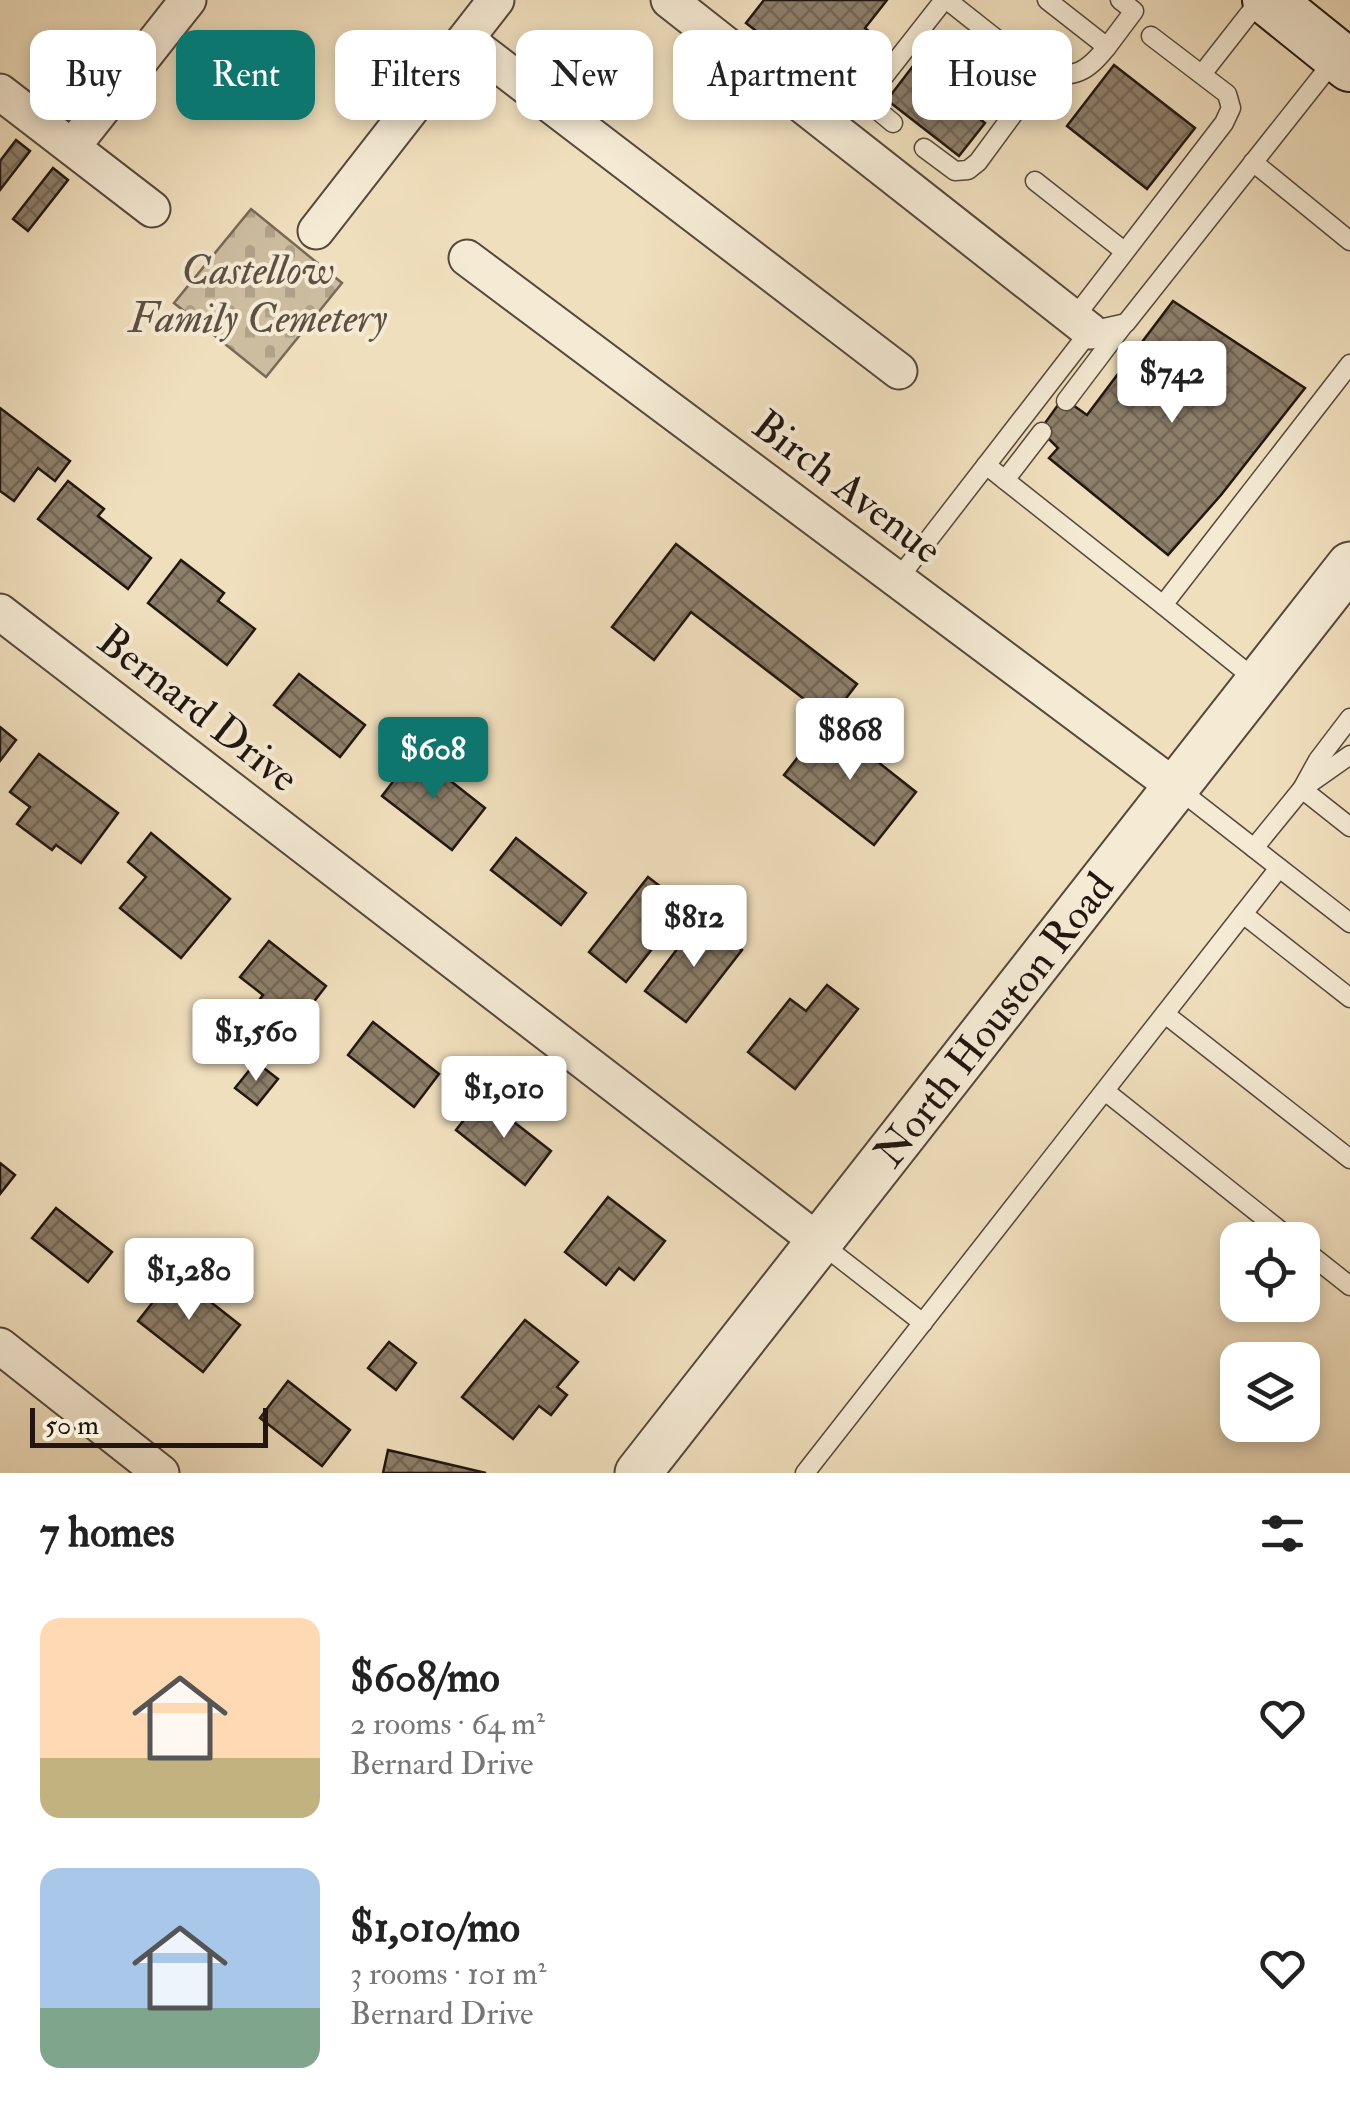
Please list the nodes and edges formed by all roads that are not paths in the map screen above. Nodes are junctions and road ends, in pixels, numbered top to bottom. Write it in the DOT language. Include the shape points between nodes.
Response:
graph roads {
  1 [pos="188,0"];
  2 [pos="496,0"];
  3 [pos="669,0"];
  4 [pos="945,0"];
  5 [pos="1047,0"];
  6 [pos="1120,0"];
  7 [pos="1278,4"];
  8 [pos="474,30"];
  9 [pos="984,30"];
  10 [pos="1151,36"];
  11 [pos="1107,46"];
  12 [pos="1344,61"];
  13 [pos="496,63"];
  14 [pos="1202,74"];
  15 [pos="1072,75"];
  16 [pos="0,92"];
  17 [pos="403,120"];
  18 [pos="1009,120"];
  19 [pos="893,123"];
  20 [pos="72,147"];
  21 [pos="924,148"];
  22 [pos="1253,162"];
  23 [pos="1035,181"];
  24 [pos="152,209"];
  25 [pos="316,230"];
  26 [pos="1350,241"];
  27 [pos="1124,251"];
  28 [pos="467,258"];
  29 [pos="1126,323"];
  30 [pos="1082,324"];
  31 [pos="1350,364"];
  32 [pos="899,371"];
  33 [pos="1066,401"];
  34 [pos="1042,432"];
  35 [pos="986,465"];
  36 [pos="1005,480"];
  37 [pos="1350,566"];
  38 [pos="898,579"];
  39 [pos="1163,605"];
  40 [pos="0,612"];
  41 [pos="1258,682"];
  42 [pos="1350,718"];
  43 [pos="1350,755"];
  44 [pos="1175,786"];
  45 [pos="1302,789"];
  46 [pos="1350,827"];
  47 [pos="1254,848"];
  48 [pos="1279,868"];
  49 [pos="1243,914"];
  50 [pos="1350,924"];
  51 [pos="1350,998"];
  52 [pos="1165,1014"];
  53 [pos="1105,1091"];
  54 [pos="1350,1159"];
  55 [pos="1269,1222"];
  56 [pos="819,1242"];
  57 [pos="1320,1262"];
  58 [pos="1350,1286"];
  59 [pos="923,1323"];
  60 [pos="0,1346"];
  61 [pos="161,1473"];
  62 [pos="638,1473"];
  63 [pos="805,1473"];
  1 -- 20 [label="street"];
  2 -- 8 [label="street"];
  3 -- 30 [label="street"];
  4 -- 9 [label="lane"];
  4 -- 19 [label="lane" via="873,94 876,108"];
  5 -- 11 [label="lane"];
  6 -- 11 [label="lane" via="1134,11"];
  7 -- 12 [label="main road"];
  7 -- 14 [label="lane"];
  10 -- 14 [label="lane"];
  11 -- 15 [label="lane" via="1089,69"];
  12 -- 22 [label="lane"];
  13 -- 32 [label="street"];
  14 -- 27 [label="lane" via="1227,94 1231,108"];
  16 -- 20 [label="street"];
  17 -- 25 [label="street"];
  18 -- 21 [label="lane" via="968,170 955,171"];
  20 -- 24 [label="street"];
  22 -- 26 [label="lane"];
  22 -- 29 [label="lane"];
  23 -- 27 [label="lane"];
  27 -- 30 [label="lane"];
  28 -- 38 [label="street, Birch Avenue"];
  29 -- 30 [label="lane"];
  29 -- 33 [label="lane"];
  30 -- 35 [label="lane"];
  31 -- 39 [label="lane"];
  34 -- 36 [label="lane"];
  35 -- 36 [label="lane"];
  35 -- 38 [label="lane"];
  36 -- 39 [label="lane"];
  37 -- 41 [label="street, North Houston Road"];
  38 -- 44 [label="street, Birch Avenue"];
  39 -- 41 [label="lane"];
  40 -- 56 [label="street, Bernard Drive"];
  41 -- 44 [label="street, North Houston Road"];
  42 -- 45 [label="lane"];
  43 -- 45 [label="lane"];
  44 -- 47 [label="lane"];
  44 -- 56 [label="street, North Houston Road"];
  45 -- 46 [label="lane"];
  45 -- 47 [label="lane"];
  47 -- 48 [label="lane"];
  48 -- 49 [label="lane"];
  48 -- 50 [label="lane"];
  49 -- 51 [label="lane"];
  49 -- 52 [label="lane"];
  52 -- 53 [label="lane"];
  52 -- 54 [label="lane"];
  53 -- 55 [label="lane"];
  53 -- 59 [label="lane"];
  56 -- 59 [label="lane"];
  56 -- 62 [label="street, North Houston Road"];
  57 -- 58 [label="lane"];
  59 -- 63 [label="lane"];
  60 -- 61 [label="street"];
}
